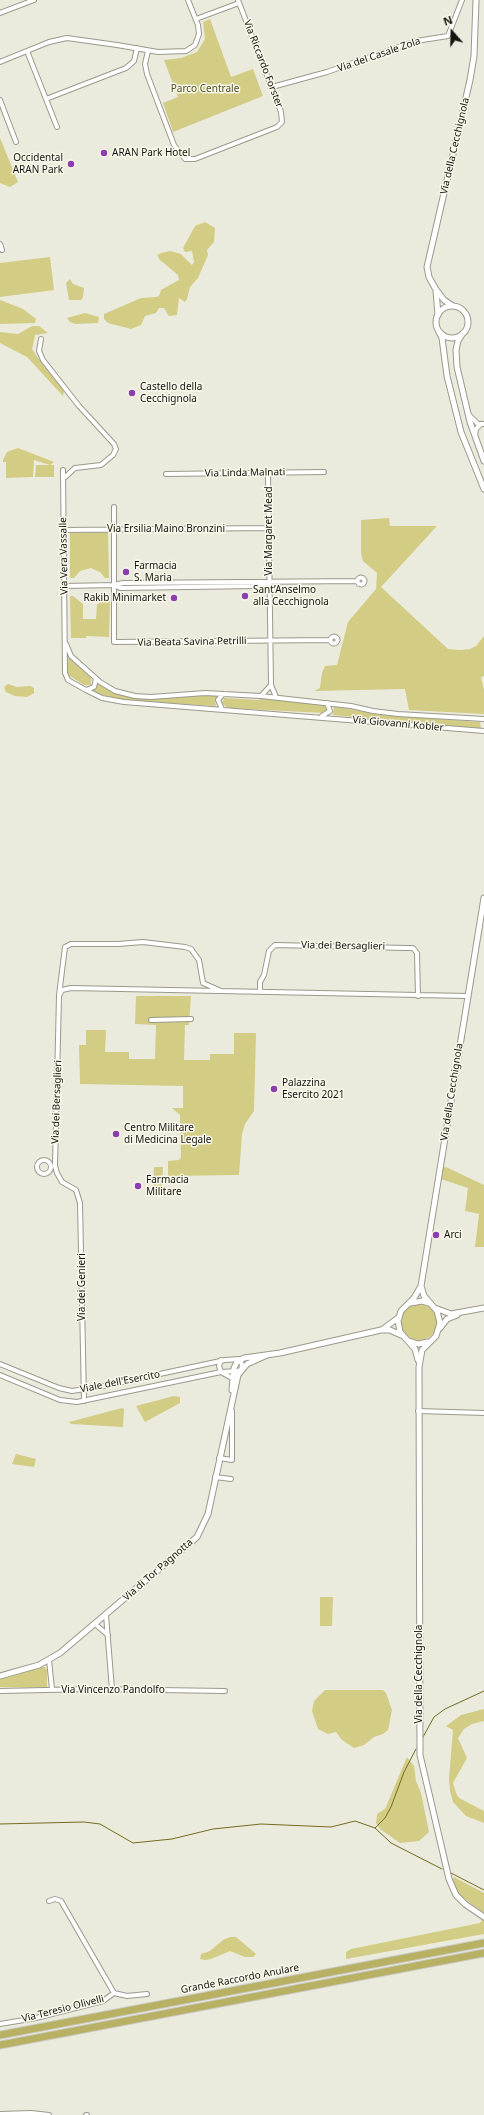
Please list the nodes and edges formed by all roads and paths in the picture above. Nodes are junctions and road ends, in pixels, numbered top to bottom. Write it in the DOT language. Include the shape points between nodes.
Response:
graph roads {
  1 [pos="34,0"];
  2 [pos="188,0"];
  3 [pos="462,0"];
  4 [pos="476,0"];
  5 [pos="238,2"];
  6 [pos="0,13"];
  7 [pos="196,19"];
  8 [pos="137,48"];
  9 [pos="27,51"];
  10 [pos="148,51"];
  11 [pos="0,62"];
  12 [pos="272,87"];
  13 [pos="46,99"];
  14 [pos="0,100"];
  15 [pos="57,127"];
  16 [pos="16,142"];
  17 [pos="0,244"];
  18 [pos="2,250"];
  19 [pos="435,288"];
  20 [pos="453,306"];
  21 [pos="438,315"];
  22 [pos="438,330"];
  23 [pos="463,333"];
  24 [pos="41,339"];
  25 [pos="468,414"];
  26 [pos="482,424"];
  27 [pos="475,437"];
  28 [pos="484,461"];
  29 [pos="63,470"];
  30 [pos="324,472"];
  31 [pos="268,473"];
  32 [pos="166,474"];
  33 [pos="63,479"];
  34 [pos="484,489"];
  35 [pos="114,507"];
  36 [pos="269,528"];
  37 [pos="113,529"];
  38 [pos="64,530"];
  39 [pos="357,581"];
  40 [pos="269,583"];
  41 [pos="114,585"];
  42 [pos="64,586"];
  43 [pos="330,640"];
  44 [pos="270,641"];
  45 [pos="65,642"];
  46 [pos="96,679"];
  47 [pos="271,685"];
  48 [pos="86,690"];
  49 [pos="223,694"];
  50 [pos="261,696"];
  51 [pos="276,698"];
  52 [pos="327,703"];
  53 [pos="222,709"];
  54 [pos="312,716"];
  55 [pos="484,719"];
  56 [pos="484,731"];
  57 [pos="484,898"];
  58 [pos="222,991"];
  59 [pos="260,992"];
  60 [pos="59,996"];
  61 [pos="418,996"];
  62 [pos="468,996"];
  63 [pos="191,1019"];
  64 [pos="151,1020"];
  65 [pos="62,1182"];
  66 [pos="421,1286"];
  67 [pos="410,1303"];
  68 [pos="430,1304"];
  69 [pos="435,1308"];
  70 [pos="484,1308"];
  71 [pos="465,1312"];
  72 [pos="398,1318"];
  73 [pos="439,1329"];
  74 [pos="381,1330"];
  75 [pos="402,1336"];
  76 [pos="408,1341"];
  77 [pos="429,1341"];
  78 [pos="267,1355"];
  79 [pos="221,1360"];
  80 [pos="241,1360"];
  81 [pos="0,1364"];
  82 [pos="419,1367"];
  83 [pos="241,1370"];
  84 [pos="233,1371"];
  85 [pos="221,1372"];
  86 [pos="0,1375"];
  87 [pos="232,1378"];
  88 [pos="83,1390"];
  89 [pos="232,1400"];
  90 [pos="84,1401"];
  91 [pos="418,1411"];
  92 [pos="484,1413"];
  93 [pos="219,1458"];
  94 [pos="215,1477"];
  95 [pos="231,1479"];
  96 [pos="106,1615"];
  97 [pos="95,1624"];
  98 [pos="108,1635"];
  99 [pos="49,1660"];
  100 [pos="0,1676"];
  101 [pos="52,1689"];
  102 [pos="112,1689"];
  103 [pos="0,1691"];
  104 [pos="225,1691"];
  105 [pos="50,1901"];
  106 [pos="484,1917"];
  107 [pos="484,1942"];
  108 [pos="484,1953"];
  109 [pos="114,1993"];
  110 [pos="147,1994"];
  111 [pos="0,2024"];
  112 [pos="0,2035"];
  113 [pos="0,2045"];
  114 [pos="0,2114"];
  115 [pos="49,2115"];
  1 -- 6 [label="street"];
  2 -- 7 [label="street"];
  3 -- 12 [label="street, Via del Casale Zola" via="448,36 416,41 325,73"];
  4 -- 19 [label="street, Via della Cecchignola" via="474,56 470,80 427,262 427,272"];
  5 -- 7 [label="street"];
  5 -- 12 [label="street, Via Riccardo Forster"];
  7 -- 10 [label="street" via="199,36 189,50 170,53"];
  8 -- 9 [label="street" via="67,38"];
  8 -- 10 [label="street"];
  8 -- 13 [label="street" via="134,61 126,68"];
  9 -- 11 [label="street"];
  9 -- 13 [label="street"];
  10 -- 12 [label="street, Via Riccardo Forster" via="145,64 147,74 174,145 187,160 279,125 282,116"];
  13 -- 15 [label="street"];
  14 -- 16 [label="street"];
  17 -- 18 [label="street"];
  19 -- 20 [label="street, Via della Cecchignola" via="444,300"];
  19 -- 21 [label="street, Via della Cecchignola"];
  20 -- 21 [label="street" via="443,309"];
  20 -- 23 [label="street" via="461,309 467,318"];
  21 -- 22 [label="street"];
  22 -- 23 [label="street" via="447,337"];
  22 -- 34 [label="street" via="442,338 446,372 461,432"];
  23 -- 25 [label="street" via="458,341 456,358"];
  24 -- 33 [label="street" via="39,351 43,360 116,449 101,465 75,468"];
  25 -- 26 [label="street"];
  25 -- 27 [label="street"];
  26 -- 27 [label="street" via="476,429"];
  27 -- 28 [label="street"];
  29 -- 33 [label="street, Via Vera Vassalle"];
  30 -- 31 [label="street, Via Linda Malnati"];
  31 -- 32 [label="street, Via Linda Malnati"];
  31 -- 36 [label="street, Via Margaret Mead"];
  33 -- 38 [label="street, Via Vera Vassalle"];
  35 -- 37 [label="street"];
  36 -- 37 [label="street, Via Ersilia Maino Bronzini"];
  36 -- 40 [label="street, Via Margaret Mead"];
  37 -- 38 [label="street, Via Ersilia Maino Bronzini"];
  37 -- 41 [label="street"];
  38 -- 42 [label="street, Via Vera Vassalle"];
  39 -- 40 [label="street"];
  40 -- 41 [label="street"];
  40 -- 44 [label="street, Via Margaret Mead"];
  41 -- 42 [label="street"];
  41 -- 44 [label="street, Via Beata Savina Petrilli" via="114,642"];
  42 -- 45 [label="street, Via Vera Vassalle"];
  43 -- 44 [label="street, Via Beata Savina Petrilli"];
  44 -- 47 [label="street, Via Margaret Mead"];
  45 -- 46 [label="street, Via Giovanni Kobler" via="69,654"];
  45 -- 48 [label="street, Via Giovanni Kobler" via="66,676"];
  46 -- 48 [label="street" via="94,687"];
  46 -- 49 [label="street, Via Giovanni Kobler" via="115,691 138,697"];
  47 -- 50 [label="street"];
  47 -- 51 [label="street, Via Margaret Mead"];
  48 -- 53 [label="street, Via Giovanni Kobler" via="116,702"];
  49 -- 50 [label="street, Via Giovanni Kobler"];
  49 -- 53 [label="street" via="218,700"];
  50 -- 51 [label="street, Via Giovanni Kobler"];
  51 -- 52 [label="street, Via Giovanni Kobler"];
  52 -- 54 [label="street, Via Giovanni Kobler" via="329,713"];
  52 -- 55 [label="street, Via Giovanni Kobler" via="398,714"];
  53 -- 54 [label="street, Via Giovanni Kobler"];
  54 -- 56 [label="street, Via Giovanni Kobler"];
  57 -- 62 [label="street, Via della Cecchignola"];
  58 -- 59 [label="street, Via dei Bersaglieri"];
  58 -- 60 [label="street, Via dei Bersaglieri" via="71,988 62,990"];
  58 -- 60 [label="street, Via dei Bersaglieri" via="203,983 199,960 191,949 143,942 71,944 65,947"];
  59 -- 61 [label="street, Via dei Bersaglieri"];
  59 -- 61 [label="street, Via dei Bersaglieri" via="260,982 269,951 275,945 391,947 415,950"];
  60 -- 65 [label="street, Via dei Bersaglieri" via="55,1166"];
  61 -- 62 [label="street, Via dei Bersaglieri"];
  62 -- 66 [label="street, Via della Cecchignola"];
  63 -- 64 [label="street"];
  65 -- 88 [label="street, Via dei Genieri" via="76,1190 80,1203"];
  66 -- 67 [label="street, Via della Cecchignola"];
  66 -- 68 [label="street" via="422,1294"];
  67 -- 68 [label="street" via="422,1301"];
  67 -- 72 [label="street, Via della Cecchignola"];
  68 -- 69 [label="street"];
  69 -- 71 [label="street" via="448,1314"];
  69 -- 73 [label="street" via="440,1319"];
  70 -- 71 [label="street"];
  71 -- 73 [label="street" via="449,1318"];
  72 -- 74 [label="street"];
  72 -- 75 [label="street"];
  73 -- 77 [label="street, Via della Cecchignola" via="436,1336"];
  74 -- 75 [label="street" via="390,1330"];
  74 -- 78 [label="street"];
  75 -- 76 [label="street, Via della Cecchignola"];
  76 -- 77 [label="street" via="418,1344"];
  76 -- 82 [label="street, Via della Cecchignola" via="416,1352"];
  77 -- 82 [label="street, Via della Cecchignola" via="420,1353"];
  78 -- 80 [label="street"];
  78 -- 83 [label="street"];
  79 -- 80 [label="street, Viale dell'Esercito"];
  79 -- 85 [label="street"];
  79 -- 88 [label="street, Viale dell'Esercito"];
  80 -- 83 [label="street"];
  80 -- 84 [label="street, Via di Tor Pagnotta"];
  81 -- 88 [label="street, Viale dell'Esercito" via="62,1389"];
  82 -- 91 [label="street, Via della Cecchignola"];
  83 -- 84 [label="street, Viale dell'Esercito"];
  83 -- 89 [label="street, Via di Tor Pagnotta"];
  84 -- 85 [label="street, Viale dell'Esercito"];
  84 -- 87 [label="street, Via di Tor Pagnotta"];
  85 -- 87 [label="street"];
  85 -- 90 [label="street, Viale dell'Esercito"];
  86 -- 90 [label="street, Viale dell'Esercito" via="63,1401"];
  87 -- 89 [label="street, Via di Tor Pagnotta"];
  88 -- 90 [label="street, Via dei Genieri"];
  89 -- 93 [label="street, Via di Tor Pagnotta"];
  89 -- 93 [label="street" via="232,1460"];
  91 -- 92 [label="street"];
  91 -- 106 [label="street, Via della Cecchignola" via="420,1755 449,1879 456,1895"];
  93 -- 94 [label="street, Via di Tor Pagnotta"];
  94 -- 95 [label="street"];
  94 -- 96 [label="street, Via di Tor Pagnotta" via="206,1518 197,1537"];
  96 -- 97 [label="street, Via di Tor Pagnotta"];
  96 -- 98 [label="street"];
  97 -- 98 [label="street"];
  97 -- 99 [label="street, Via di Tor Pagnotta"];
  98 -- 102 [label="street"];
  99 -- 100 [label="street, Via di Tor Pagnotta"];
  99 -- 101 [label="street"];
  101 -- 102 [label="street, Via Vincenzo Pandolfo"];
  101 -- 103 [label="street, Via Vincenzo Pandolfo"];
  102 -- 104 [label="street, Via Vincenzo Pandolfo"];
  105 -- 109 [label="street" via="61,1900"];
  107 -- 112 [label="highway, Grande Raccordo Anulare"];
  108 -- 113 [label="highway, Grande Raccordo Anulare"];
  109 -- 110 [label="street, Via Teresio Olivelli" via="127,1996"];
  109 -- 111 [label="street, Via Teresio Olivelli" via="103,2001"];
  114 -- 115 [label="street"];
}
